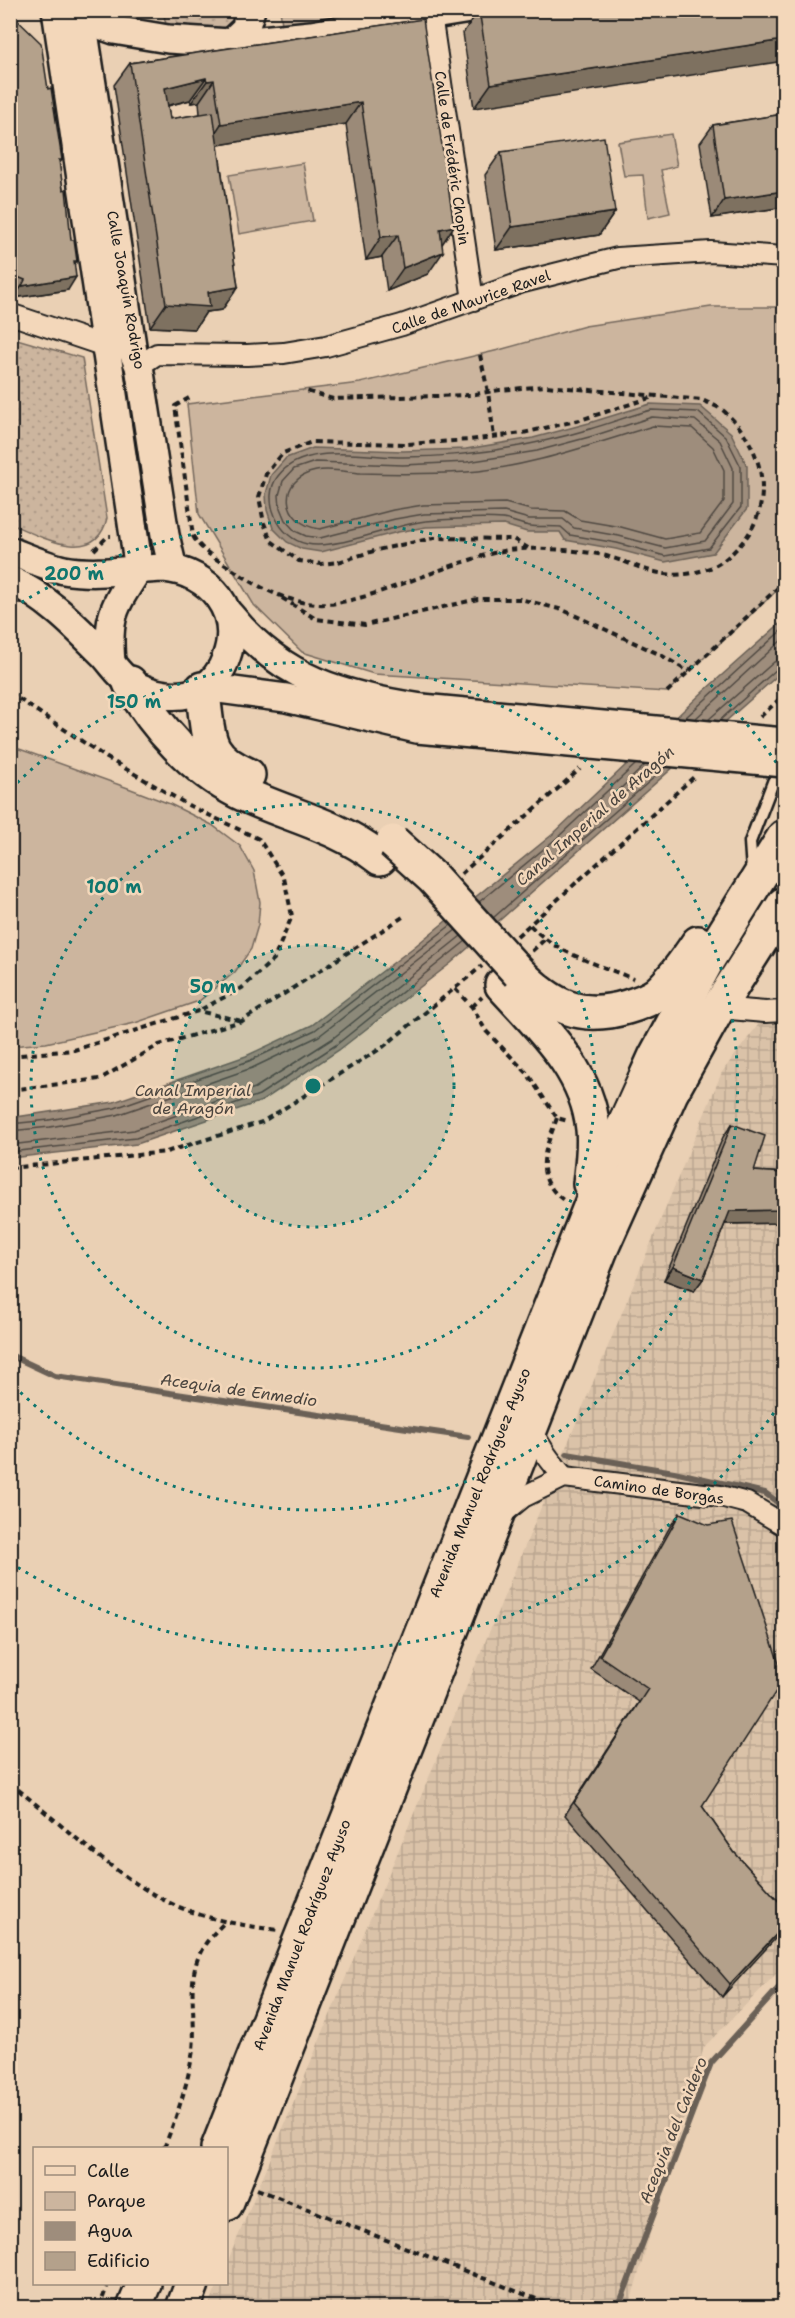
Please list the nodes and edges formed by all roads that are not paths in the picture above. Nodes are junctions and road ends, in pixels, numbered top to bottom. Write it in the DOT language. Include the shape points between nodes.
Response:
graph roads {
  1 [pos="251,10"];
  2 [pos="464,10"];
  3 [pos="69,13"];
  4 [pos="431,15"];
  5 [pos="230,43"];
  6 [pos="784,257"];
  7 [pos="473,300"];
  8 [pos="10,314"];
  9 [pos="129,353"];
  10 [pos="10,551"];
  11 [pos="173,569"];
  12 [pos="138,570"];
  13 [pos="10,580"];
  14 [pos="230,615"];
  15 [pos="120,673"];
  16 [pos="209,695"];
  17 [pos="419,718"];
  18 [pos="784,742"];
  19 [pos="784,762"];
  20 [pos="783,840"];
  21 [pos="387,850"];
  22 [pos="752,875"];
  23 [pos="784,904"];
  24 [pos="784,938"];
  25 [pos="503,973"];
  26 [pos="727,994"];
  27 [pos="784,1011"];
  28 [pos="585,1216"];
  29 [pos="531,1427"];
  30 [pos="564,1477"];
  31 [pos="493,1524"];
  32 [pos="784,1525"];
  33 [pos="250,2069"];
  34 [pos="201,2147"];
  35 [pos="218,2147"];
  36 [pos="232,2193"];
  37 [pos="143,2285"];
  38 [pos="164,2285"];
  39 [pos="191,2285"];
  40 [pos="134,2307"];
  41 [pos="156,2307"];
  42 [pos="183,2307"];
  1 -- 5 [label="main road" via="245,29"];
  2 -- 4 [label="main road"];
  3 -- 5 [label="main road" via="114,30 154,38"];
  3 -- 9 [label="main road, Calle Joaquín Rodrigo"];
  4 -- 5 [label="main road"];
  4 -- 7 [label="street, Calle de Frédéric Chopin"];
  6 -- 7 [label="street, Calle de Maurice Ravel" via="711,252 618,258 534,279"];
  7 -- 9 [label="street, Calle de Maurice Ravel" via="392,328 284,353"];
  8 -- 9 [label="street, Calle de Maurice Ravel"];
  9 -- 11 [label="main road, Calle Joaquín Rodrigo"];
  9 -- 12 [label="main road, Calle Joaquín Rodrigo"];
  10 -- 12 [label="main road" via="66,570"];
  11 -- 12 [label="main road"];
  11 -- 14 [label="main road" via="207,586"];
  12 -- 15 [label="main road" via="112,616 109,631"];
  13 -- 15 [label="main road" via="58,611"];
  14 -- 16 [label="main road" via="228,654"];
  14 -- 17 [label="main road" via="261,648 293,671"];
  15 -- 16 [label="main road" via="163,695"];
  15 -- 21 [label="highway" via="168,735 211,775 238,792 333,828 365,846"];
  16 -- 17 [label="main road" via="286,698"];
  16 -- 21 [label="highway" via="209,741 229,765 360,821"];
  17 -- 18 [label="main road, bridge"];
  17 -- 19 [label="main road, bridge"];
  19 -- 22 [label="lane" via="750,842"];
  20 -- 22 [label="highway"];
  20 -- 28 [label="highway, Avenida Manuel Rodríguez Ayuso" via="708,959 655,1057"];
  21 -- 25 [label="highway, bridge" via="433,878"];
  22 -- 25 [label="highway" via="672,979 655,995 637,1004 597,1013 580,1012 557,1004"];
  23 -- 26 [label="highway, Avenida Manuel Rodríguez Ayuso"];
  24 -- 26 [label="highway"];
  25 -- 28 [label="highway" via="568,1063 588,1105 594,1154"];
  26 -- 27 [label="street" via="765,1012"];
  26 -- 29 [label="highway, Avenida Manuel Rodríguez Ayuso" via="649,1140"];
  28 -- 33 [label="highway, Avenida Manuel Rodríguez Ayuso"];
  29 -- 30 [label="street" via="538,1444"];
  29 -- 31 [label="highway, Avenida Manuel Rodríguez Ayuso"];
  30 -- 31 [label="street" via="523,1497"];
  30 -- 32 [label="street, Camino de Borgas" via="720,1496 747,1503"];
  31 -- 36 [label="highway, Avenida Manuel Rodríguez Ayuso"];
  33 -- 34 [label="highway" via="223,2095"];
  33 -- 35 [label="highway, Avenida Manuel Rodríguez Ayuso"];
  37 -- 40 [label="highway"];
  38 -- 41 [label="highway"];
  39 -- 42 [label="highway"];
}
